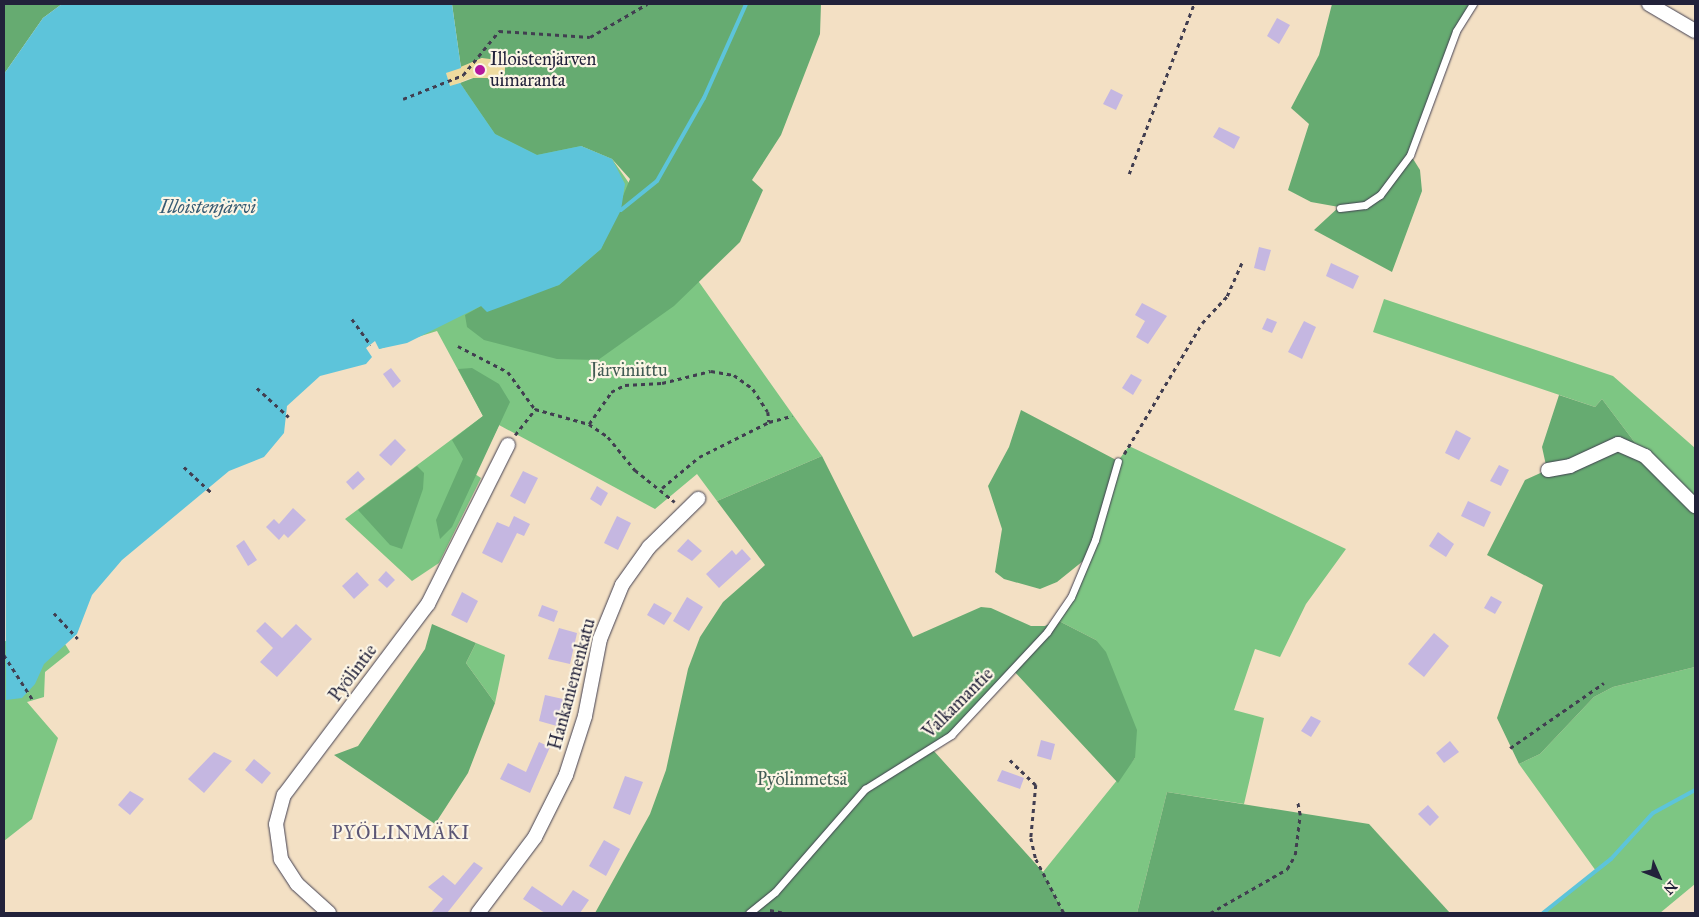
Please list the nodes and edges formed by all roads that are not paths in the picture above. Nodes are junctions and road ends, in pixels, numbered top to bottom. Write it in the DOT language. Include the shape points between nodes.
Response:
graph roads {
  1 [pos="1473,4"];
  2 [pos="1650,4"];
  3 [pos="1695,32"];
  4 [pos="1340,208"];
  5 [pos="511,441"];
  6 [pos="1118,462"];
  7 [pos="1548,470"];
  8 [pos="698,499"];
  9 [pos="1695,506"];
  10 [pos="329,913"];
  11 [pos="478,913"];
  12 [pos="749,913"];
  1 -- 4 [label="lane" via="1456,31 1410,155 1396,176 1365,205"];
  2 -- 3 [label="street"];
  5 -- 10 [label="street, Pyölintie" via="428,604 284,795 276,824 281,859 297,884"];
  6 -- 12 [label="lane, Valkamantie" via="1095,540 1057,620 951,735 865,789"];
  7 -- 9 [label="street" via="1570,466 1618,444 1645,456"];
  8 -- 11 [label="street, Hankaniemenkatu" via="649,547 622,585 600,639 585,716 566,775 535,837"];
}
